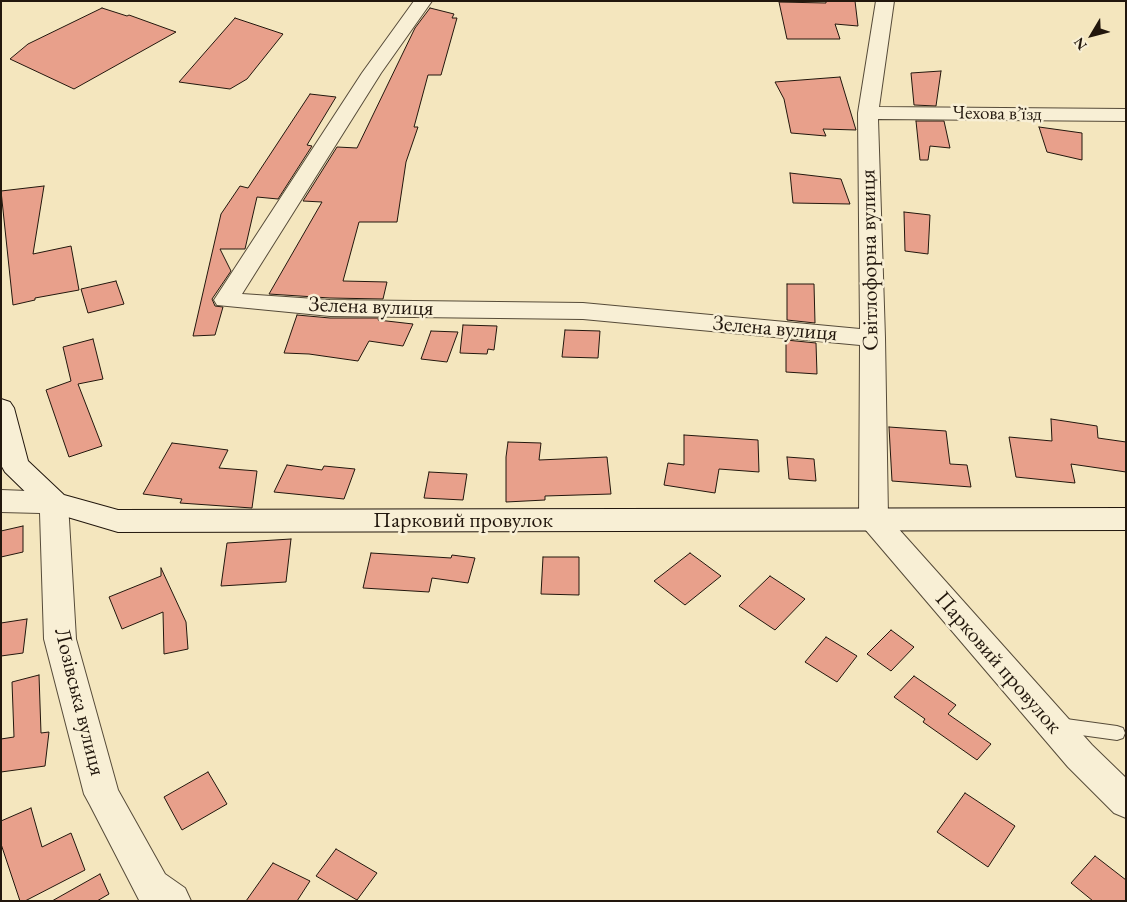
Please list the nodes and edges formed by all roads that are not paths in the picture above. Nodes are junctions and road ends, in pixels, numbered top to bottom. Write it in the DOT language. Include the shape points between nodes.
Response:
graph roads {
  1 [pos="423,1"];
  2 [pos="885,1"];
  3 [pos="868,113"];
  4 [pos="1126,115"];
  5 [pos="873,338"];
  6 [pos="1,408"];
  7 [pos="1,501"];
  8 [pos="54,504"];
  9 [pos="1126,519"];
  10 [pos="874,520"];
  11 [pos="1051,724"];
  12 [pos="1117,733"];
  13 [pos="1126,802"];
  14 [pos="172,901"];
  1 -- 5 [label="street, Зелена вулиця" via="372,73 226,300 330,308 583,311"];
  2 -- 3 [label="street, Світлофорна вулиця"];
  3 -- 4 [label="street, Чехова в’їзд"];
  3 -- 5 [label="street, Світлофорна вулиця"];
  5 -- 10 [label="street, Світлофорна вулиця"];
  6 -- 8 [label="street" via="15,465"];
  7 -- 8 [label="street, Парковий провулок"];
  8 -- 10 [label="street, Парковий провулок" via="118,521"];
  8 -- 14 [label="street, Лозівська вулиця" via="60,639 102,794 152,887"];
  9 -- 10 [label="street, Парковий провулок"];
  10 -- 11 [label="street, Парковий провулок"];
  11 -- 12 [label="lane"];
  11 -- 13 [label="street, Парковий провулок"];
}
